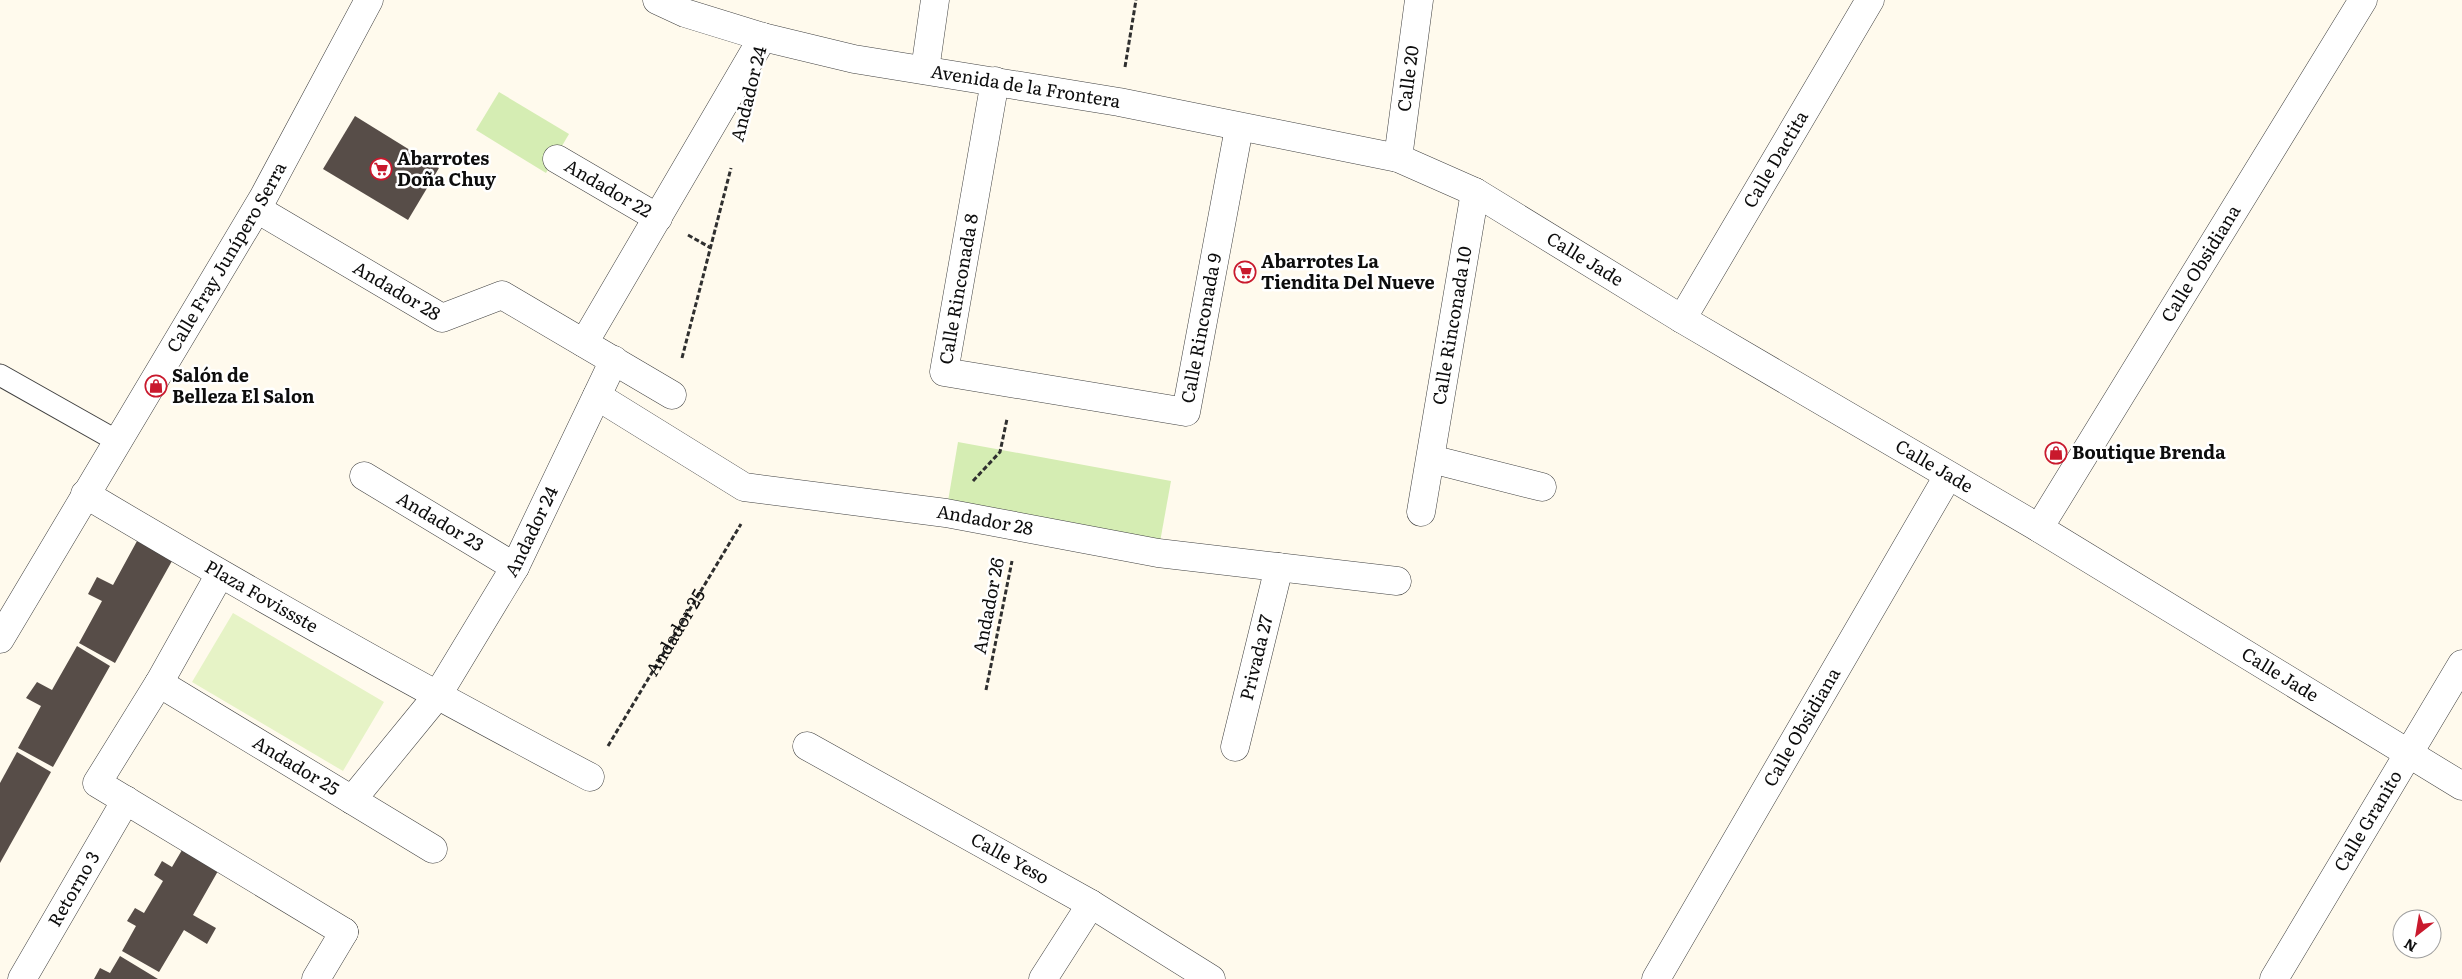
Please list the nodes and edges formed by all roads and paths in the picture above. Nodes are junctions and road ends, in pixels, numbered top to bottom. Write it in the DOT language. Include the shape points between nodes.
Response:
graph roads {
  1 [pos="368,0"];
  2 [pos="657,0"];
  3 [pos="935,0"];
  4 [pos="1136,0"];
  5 [pos="1419,0"];
  6 [pos="1870,0"];
  7 [pos="2363,0"];
  8 [pos="763,37"];
  9 [pos="926,70"];
  10 [pos="995,81"];
  11 [pos="1119,102"];
  12 [pos="1240,128"];
  13 [pos="1398,158"];
  14 [pos="557,159"];
  15 [pos="732,162"];
  16 [pos="1475,192"];
  17 [pos="257,209"];
  18 [pos="658,218"];
  19 [pos="1682,319"];
  20 [pos="584,343"];
  21 [pos="614,360"];
  22 [pos="0,375"];
  23 [pos="1014,384"];
  24 [pos="1069,393"];
  25 [pos="672,395"];
  26 [pos="597,396"];
  27 [pos="117,441"];
  28 [pos="1431,459"];
  29 [pos="364,476"];
  30 [pos="1948,476"];
  31 [pos="1542,488"];
  32 [pos="761,489"];
  33 [pos="85,494"];
  34 [pos="929,512"];
  35 [pos="1421,512"];
  36 [pos="1018,527"];
  37 [pos="2039,528"];
  38 [pos="515,567"];
  39 [pos="1279,567"];
  40 [pos="220,574"];
  41 [pos="1397,581"];
  42 [pos="2,631"];
  43 [pos="2462,664"];
  44 [pos="159,683"];
  45 [pos="986,690"];
  46 [pos="437,696"];
  47 [pos="807,746"];
  48 [pos="1235,747"];
  49 [pos="2407,753"];
  50 [pos="590,777"];
  51 [pos="2462,786"];
  52 [pos="126,800"];
  53 [pos="352,800"];
  54 [pos="432,849"];
  55 [pos="1091,904"];
  56 [pos="22,979"];
  57 [pos="316,979"];
  58 [pos="1044,979"];
  59 [pos="1211,979"];
  60 [pos="1656,979"];
  61 [pos="2274,979"];
  1 -- 17 [label="street, Calle Fray Junípero Serra"];
  2 -- 8 [label="street, Avenida de la Frontera"];
  3 -- 9 [label="street"];
  4 -- 11 [label="path"];
  5 -- 13 [label="street, Calle 20"];
  6 -- 19 [label="street, Calle Dactita"];
  7 -- 37 [label="street, Calle Obsidiana"];
  8 -- 9 [label="street, Avenida de la Frontera" via="854,59"];
  8 -- 18 [label="street, Andador 24"];
  9 -- 10 [label="street, Avenida de la Frontera"];
  10 -- 11 [label="street, Avenida de la Frontera"];
  10 -- 23 [label="street, Calle Rinconada 8" via="944,372"];
  11 -- 12 [label="street, Avenida de la Frontera"];
  12 -- 13 [label="street, Avenida de la Frontera"];
  12 -- 24 [label="street, Calle Rinconada 9" via="1186,412"];
  13 -- 16 [label="street, Calle Jade"];
  14 -- 18 [label="street, Andador 22"];
  15 -- 25 [label="path, Andador 24"];
  16 -- 19 [label="street, Calle Jade"];
  16 -- 28 [label="street, Calle Rinconada 10"];
  17 -- 20 [label="street, Andador 28" via="442,318 502,295"];
  17 -- 27 [label="street, Calle Fray Junípero Serra"];
  18 -- 20 [label="street, Andador 24"];
  19 -- 30 [label="street, Calle Jade"];
  20 -- 21 [label="street, Andador 28"];
  21 -- 25 [label="street, Andador 28"];
  21 -- 26 [label="street, Andador 24"];
  22 -- 27 [label="lane"];
  23 -- 24 [label="street, Calle Rinconada 8"];
  23 -- 34 [label="path" via="1000,452 968,486"];
  26 -- 32 [label="street, Andador 28" via="744,487"];
  26 -- 38 [label="street, Andador 24"];
  27 -- 33 [label="street, Calle Fray Junípero Serra"];
  28 -- 31 [label="street"];
  28 -- 35 [label="street, Calle Rinconada 10"];
  29 -- 38 [label="street, Andador 23"];
  30 -- 37 [label="street, Calle Jade"];
  30 -- 60 [label="street, Calle Obsidiana"];
  32 -- 34 [label="street, Andador 28"];
  32 -- 50 [label="path, Andador 25"];
  33 -- 40 [label="street, Plaza Fovissste"];
  33 -- 42 [label="street, Calle Fray Junípero Serra"];
  34 -- 36 [label="street, Andador 28"];
  36 -- 39 [label="street, Andador 28" via="1158,553"];
  36 -- 45 [label="path, Andador 26"];
  37 -- 49 [label="street, Calle Jade"];
  38 -- 46 [label="street, Andador 24"];
  39 -- 41 [label="street, Andador 28"];
  39 -- 48 [label="street, Privada 27"];
  40 -- 44 [label="street"];
  40 -- 46 [label="street, Plaza Fovissste"];
  43 -- 49 [label="street, Calle Granito"];
  44 -- 52 [label="street" via="97,783"];
  44 -- 53 [label="street, Andador 25"];
  46 -- 50 [label="street, Plaza Fovissste"];
  46 -- 53 [label="street, Andador 24"];
  47 -- 55 [label="street, Calle Yeso"];
  49 -- 51 [label="street, Calle Jade"];
  49 -- 61 [label="street, Calle Granito"];
  52 -- 56 [label="street, Retorno 3"];
  52 -- 57 [label="street" via="344,932"];
  53 -- 54 [label="street, Andador 25"];
  55 -- 58 [label="street"];
  55 -- 59 [label="street, Calle Yeso"];
}
